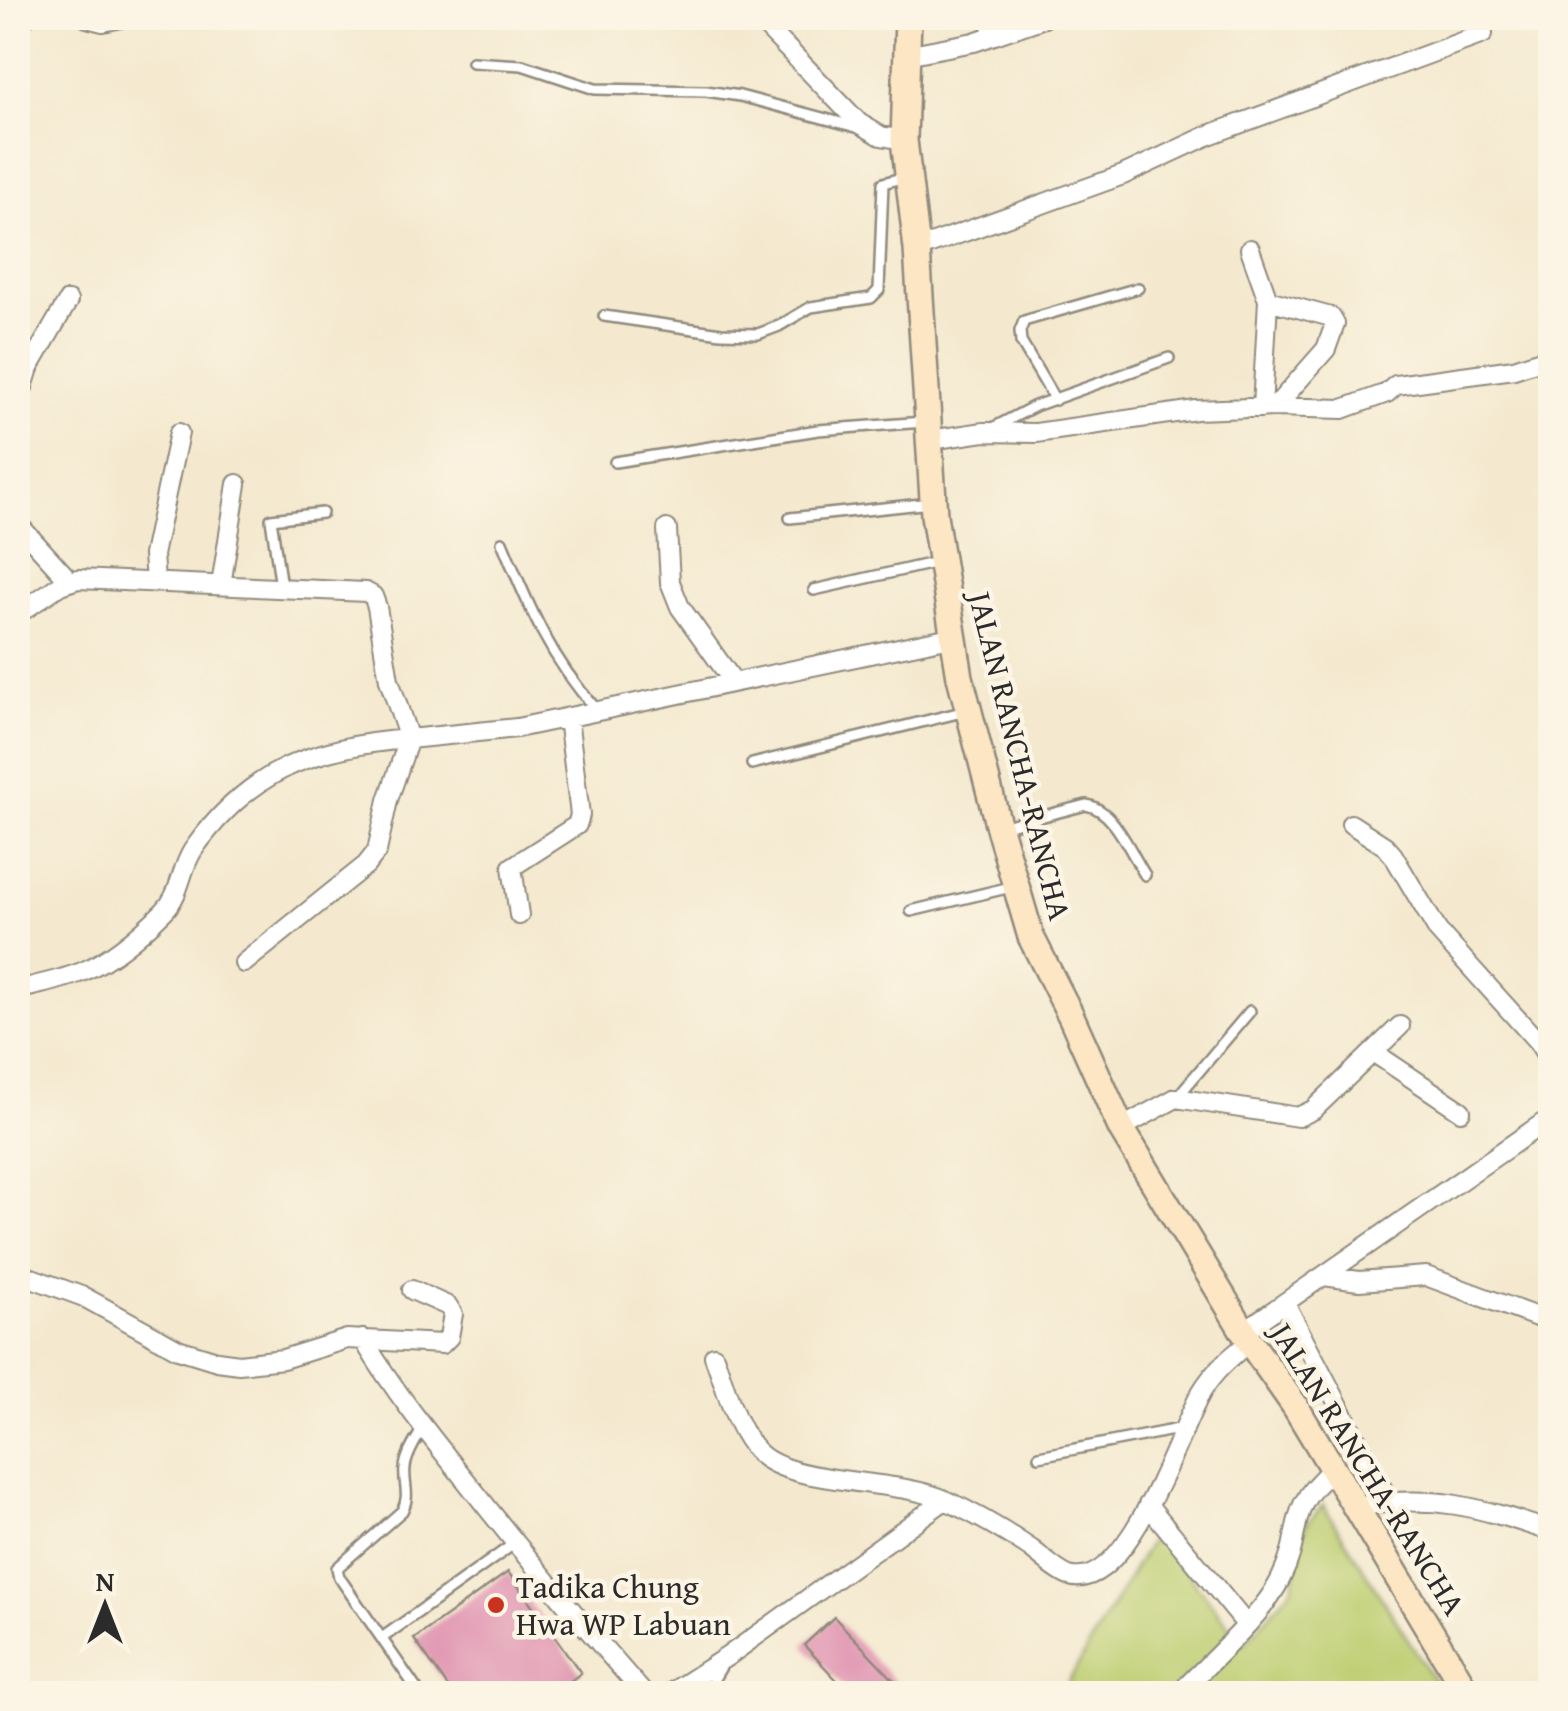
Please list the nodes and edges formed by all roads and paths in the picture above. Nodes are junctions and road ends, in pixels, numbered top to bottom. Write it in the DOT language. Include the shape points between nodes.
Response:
graph roads {
  1 [pos="24,18"];
  2 [pos="87,18"];
  3 [pos="121,18"];
  4 [pos="758,18"];
  5 [pos="908,18"];
  6 [pos="985,18"];
  7 [pos="1044,18"];
  8 [pos="18,23"];
  9 [pos="1483,34"];
  10 [pos="988,38"];
  11 [pos="906,55"];
  12 [pos="472,62"];
  13 [pos="870,130"];
  14 [pos="904,140"];
  15 [pos="910,176"];
  16 [pos="917,249"];
  17 [pos="1250,249"];
  18 [pos="1138,288"];
  19 [pos="1268,300"];
  20 [pos="68,301"];
  21 [pos="604,316"];
  22 [pos="1550,357"];
  23 [pos="1170,358"];
  24 [pos="1055,400"];
  25 [pos="18,403"];
  26 [pos="1268,407"];
  27 [pos="929,430"];
  28 [pos="984,432"];
  29 [pos="178,433"];
  30 [pos="615,462"];
  31 [pos="238,484"];
  32 [pos="933,503"];
  33 [pos="322,513"];
  34 [pos="790,518"];
  35 [pos="18,524"];
  36 [pos="666,529"];
  37 [pos="502,542"];
  38 [pos="940,561"];
  39 [pos="69,580"];
  40 [pos="155,581"];
  41 [pos="221,585"];
  42 [pos="281,587"];
  43 [pos="814,590"];
  44 [pos="18,614"];
  45 [pos="952,638"];
  46 [pos="733,682"];
  47 [pos="969,710"];
  48 [pos="598,712"];
  49 [pos="568,718"];
  50 [pos="409,739"];
  51 [pos="752,764"];
  52 [pos="1352,824"];
  53 [pos="998,828"];
  54 [pos="1145,875"];
  55 [pos="1015,886"];
  56 [pos="910,911"];
  57 [pos="518,915"];
  58 [pos="244,963"];
  59 [pos="18,990"];
  60 [pos="1250,1011"];
  61 [pos="1400,1026"];
  62 [pos="1372,1052"];
  63 [pos="1550,1061"];
  64 [pos="1176,1098"];
  65 [pos="1461,1111"];
  66 [pos="1548,1122"];
  67 [pos="1121,1128"];
  68 [pos="18,1273"];
  69 [pos="1324,1276"];
  70 [pos="412,1290"];
  71 [pos="1285,1303"];
  72 [pos="1550,1322"];
  73 [pos="1247,1337"];
  74 [pos="363,1340"];
  75 [pos="714,1356"];
  76 [pos="423,1428"];
  77 [pos="1186,1428"];
  78 [pos="1039,1456"];
  79 [pos="1334,1470"];
  80 [pos="945,1500"];
  81 [pos="1389,1501"];
  82 [pos="1148,1505"];
  83 [pos="1356,1507"];
  84 [pos="1550,1532"];
  85 [pos="515,1544"];
  86 [pos="1245,1624"];
  87 [pos="382,1638"];
  88 [pos="728,1656"];
  89 [pos="420,1694"];
  90 [pos="644,1694"];
  91 [pos="669,1694"];
  92 [pos="705,1694"];
  93 [pos="1179,1694"];
  94 [pos="1468,1694"];
  1 -- 8 [label="street"];
  2 -- 3 [label="street"];
  4 -- 13 [label="street"];
  5 -- 11 [label="main road, JALAN RANCHA-RANCHA"];
  6 -- 10 [label="lane"];
  7 -- 10 [label="street"];
  9 -- 16 [label="street"];
  10 -- 11 [label="street"];
  11 -- 14 [label="main road, JALAN RANCHA-RANCHA"];
  12 -- 13 [label="lane" via="522,65 595,89 740,96"];
  13 -- 14 [label="street"];
  14 -- 15 [label="main road, JALAN RANCHA-RANCHA"];
  15 -- 16 [label="main road, JALAN RANCHA-RANCHA"];
  15 -- 21 [label="lane" via="883,183 878,290 871,298 812,307 758,334"];
  16 -- 27 [label="main road, JALAN RANCHA-RANCHA"];
  17 -- 19 [label="street"];
  18 -- 24 [label="lane" via="1024,321 1022,342"];
  19 -- 26 [label="street"];
  19 -- 26 [label="street" via="1331,317 1335,324 1326,349"];
  20 -- 25 [label="street" via="29,368"];
  22 -- 26 [label="street" via="1514,369 1396,385 1343,410"];
  23 -- 24 [label="lane"];
  24 -- 28 [label="lane"];
  26 -- 28 [label="street" via="1157,414 1036,433"];
  27 -- 28 [label="street"];
  27 -- 30 [label="lane" via="818,430"];
  27 -- 32 [label="main road, JALAN RANCHA-RANCHA"];
  29 -- 40 [label="street" via="153,555"];
  31 -- 41 [label="street"];
  32 -- 34 [label="lane"];
  32 -- 38 [label="main road, JALAN RANCHA-RANCHA"];
  33 -- 42 [label="lane" via="271,519"];
  35 -- 39 [label="street"];
  36 -- 46 [label="street" via="670,582 680,607"];
  37 -- 48 [label="lane" via="549,649"];
  38 -- 43 [label="lane"];
  38 -- 45 [label="main road, JALAN RANCHA-RANCHA"];
  39 -- 40 [label="street"];
  39 -- 44 [label="street"];
  40 -- 41 [label="street"];
  41 -- 42 [label="street"];
  42 -- 50 [label="street" via="373,596 388,680"];
  45 -- 46 [label="street"];
  45 -- 47 [label="main road, JALAN RANCHA-RANCHA"];
  46 -- 48 [label="street"];
  47 -- 51 [label="lane"];
  47 -- 53 [label="main road, JALAN RANCHA-RANCHA"];
  48 -- 49 [label="street"];
  49 -- 50 [label="street"];
  49 -- 57 [label="street" via="580,815 571,831 512,866"];
  50 -- 58 [label="street" via="366,865"];
  50 -- 59 [label="street" via="361,743 286,765 213,822 188,858 176,896 132,939 81,972"];
  52 -- 63 [label="street" via="1394,855 1438,931"];
  53 -- 54 [label="lane" via="1098,807"];
  53 -- 55 [label="main road, JALAN RANCHA-RANCHA"];
  55 -- 56 [label="lane"];
  55 -- 67 [label="main road, JALAN RANCHA-RANCHA" via="1031,937"];
  60 -- 64 [label="lane"];
  61 -- 62 [label="street"];
  62 -- 64 [label="street" via="1298,1117"];
  62 -- 65 [label="street"];
  64 -- 67 [label="street"];
  66 -- 69 [label="street"];
  67 -- 73 [label="main road, JALAN RANCHA-RANCHA"];
  68 -- 74 [label="street" via="84,1297 216,1362 269,1362"];
  69 -- 71 [label="street"];
  69 -- 72 [label="street" via="1426,1276"];
  70 -- 74 [label="street" via="448,1306 449,1337 442,1344"];
  71 -- 73 [label="street"];
  71 -- 81 [label="street"];
  73 -- 77 [label="street" via="1216,1371"];
  73 -- 79 [label="main road, JALAN RANCHA-RANCHA"];
  74 -- 76 [label="street"];
  75 -- 80 [label="street" via="744,1431 769,1461"];
  76 -- 85 [label="street"];
  76 -- 87 [label="lane" via="404,1468 408,1500 402,1510 338,1568"];
  77 -- 78 [label="lane"];
  77 -- 82 [label="street"];
  79 -- 83 [label="main road, JALAN RANCHA-RANCHA"];
  79 -- 86 [label="street" via="1302,1504 1282,1577"];
  80 -- 82 [label="street" via="989,1520 1069,1576 1102,1568"];
  80 -- 88 [label="street"];
  81 -- 83 [label="street"];
  81 -- 84 [label="street" via="1446,1501"];
  82 -- 86 [label="street"];
  83 -- 94 [label="main road, JALAN RANCHA-RANCHA"];
  85 -- 87 [label="lane"];
  85 -- 90 [label="street"];
  86 -- 93 [label="street"];
  87 -- 89 [label="lane"];
  88 -- 91 [label="street"];
  88 -- 92 [label="lane"];
}
